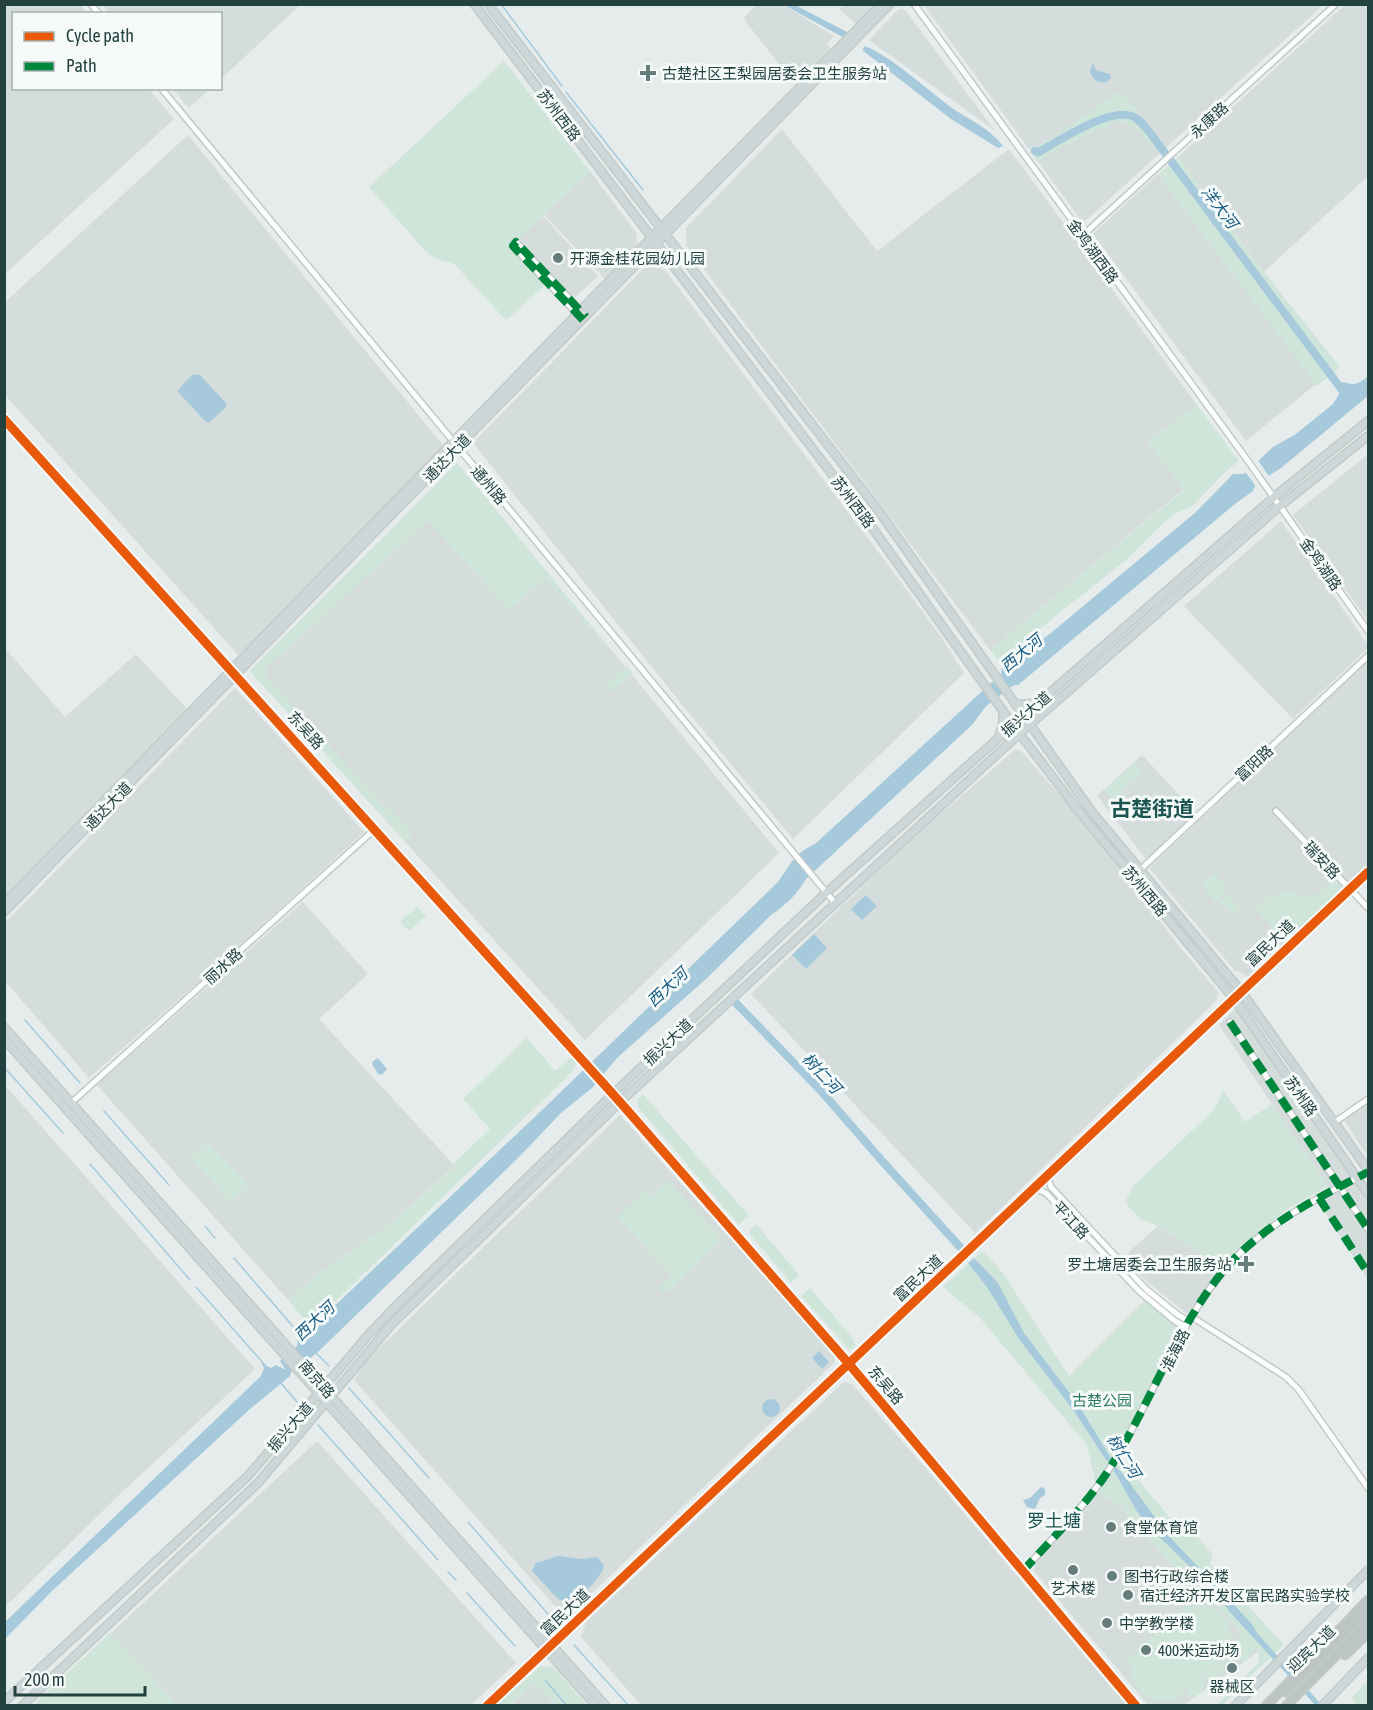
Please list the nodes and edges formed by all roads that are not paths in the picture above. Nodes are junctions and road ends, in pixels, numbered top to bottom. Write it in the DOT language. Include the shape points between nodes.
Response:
graph roads {
  1 [pos="474,4"];
  2 [pos="488,4"];
  3 [pos="882,4"];
  4 [pos="890,4"];
  5 [pos="914,4"];
  6 [pos="1336,4"];
  7 [pos="163,90"];
  8 [pos="664,231"];
  9 [pos="1082,236"];
  10 [pos="652,237"];
  11 [pos="657,244"];
  12 [pos="540,271"];
  13 [pos="582,316"];
  14 [pos="4,419"];
  15 [pos="1368,421"];
  16 [pos="1368,436"];
  17 [pos="456,444"];
  18 [pos="1274,497"];
  19 [pos="1280,506"];
  20 [pos="1368,631"];
  21 [pos="1368,656"];
  22 [pos="233,673"];
  23 [pos="1048,695"];
  24 [pos="1014,702"];
  25 [pos="1051,706"];
  26 [pos="1001,710"];
  27 [pos="1024,716"];
  28 [pos="1030,724"];
  29 [pos="1013,725"];
  30 [pos="1019,734"];
  31 [pos="998,739"];
  32 [pos="1041,739"];
  33 [pos="1008,745"];
  34 [pos="1029,746"];
  35 [pos="1046,747"];
  36 [pos="1276,811"];
  37 [pos="375,829"];
  38 [pos="1140,870"];
  39 [pos="1368,872"];
  40 [pos="1350,889"];
  41 [pos="826,893"];
  42 [pos="835,903"];
  43 [pos="4,904"];
  44 [pos="1368,909"];
  45 [pos="4,912"];
  46 [pos="1241,991"];
  47 [pos="1234,999"];
  48 [pos="1230,1022"];
  49 [pos="4,1027"];
  50 [pos="4,1039"];
  51 [pos="613,1094"];
  52 [pos="1368,1099"];
  53 [pos="620,1102"];
  54 [pos="71,1103"];
  55 [pos="1335,1122"];
  56 [pos="1368,1171"];
  57 [pos="1047,1176"];
  58 [pos="1357,1178"];
  59 [pos="1340,1187"];
  60 [pos="1034,1188"];
  61 [pos="1368,1194"];
  62 [pos="1368,1229"];
  63 [pos="1191,1319"];
  64 [pos="1186,1327"];
  65 [pos="283,1347"];
  66 [pos="849,1364"];
  67 [pos="324,1387"];
  68 [pos="318,1394"];
  69 [pos="332,1396"];
  70 [pos="326,1403"];
  71 [pos="1368,1488"];
  72 [pos="1023,1570"];
  73 [pos="1368,1570"];
  74 [pos="1368,1600"];
  75 [pos="1368,1610"];
  76 [pos="1368,1623"];
  77 [pos="1368,1633"];
  78 [pos="549,1647"];
  79 [pos="1368,1658"];
  80 [pos="1296,1696"];
  81 [pos="4,1702"];
  82 [pos="22,1706"];
  83 [pos="487,1706"];
  84 [pos="596,1706"];
  85 [pos="606,1706"];
  86 [pos="1136,1706"];
  87 [pos="1235,1706"];
  88 [pos="1266,1706"];
  89 [pos="1272,1706"];
  90 [pos="1286,1706"];
  91 [pos="1322,1706"];
  1 -- 10 [label="main road, 苏州西路"];
  2 -- 8 [label="main road, 苏州西路"];
  3 -- 8 [label="main road, 通达大道"];
  4 -- 8 [label="main road, 通达大道"];
  5 -- 9 [label="street, 金鸡湖西路"];
  6 -- 9 [label="street, 永康路"];
  7 -- 17 [label="street, 通州路"];
  8 -- 10 [label="main road, 通达大道"];
  8 -- 11 [label="main road, 通达大道"];
  8 -- 24 [label="main road, 苏州西路" via="878,510"];
  9 -- 18 [label="street, 金鸡湖西路"];
  10 -- 11 [label="main road, 苏州西路"];
  10 -- 13 [label="main road, 通达大道"];
  11 -- 13 [label="main road, 通达大道"];
  11 -- 26 [label="main road, 苏州西路" via="866,519"];
  12 -- 12 [label="street" via="516,243 513,246"];
  12 -- 13 [label="street"];
  13 -- 17 [label="main road, 通达大道"];
  14 -- 22 [label="street, 东吴路"];
  15 -- 18 [label="main road, 振兴大道"];
  16 -- 19 [label="main road, 振兴大道"];
  17 -- 22 [label="main road, 通达大道"];
  17 -- 41 [label="street, 通州路"];
  18 -- 19 [label="street, 金鸡湖路"];
  18 -- 23 [label="main road, 振兴大道"];
  19 -- 20 [label="street, 金鸡湖路"];
  19 -- 25 [label="main road, 振兴大道"];
  21 -- 38 [label="street, 富阳路"];
  22 -- 37 [label="street, 东吴路"];
  22 -- 43 [label="main road, 通达大道"];
  22 -- 45 [label="main road, 通达大道"];
  23 -- 24 [label="main road" via="1034,703"];
  23 -- 27 [label="main road, 振兴大道"];
  24 -- 27 [label="main road, 苏州西路"];
  25 -- 28 [label="main road, 振兴大道"];
  25 -- 35 [label="main road" via="1040,725"];
  26 -- 29 [label="main road, 苏州西路"];
  26 -- 31 [label="main road" via="1003,723"];
  27 -- 28 [label="main road, 苏州西路"];
  27 -- 29 [label="main road, 振兴大道"];
  28 -- 30 [label="main road, 振兴大道"];
  28 -- 32 [label="main road, 苏州西路"];
  29 -- 30 [label="main road, 苏州西路"];
  29 -- 31 [label="main road, 振兴大道"];
  30 -- 33 [label="main road, 振兴大道"];
  30 -- 34 [label="main road, 苏州西路"];
  31 -- 41 [label="main road, 振兴大道"];
  32 -- 34 [label="main road"];
  32 -- 35 [label="main road, 苏州西路"];
  33 -- 34 [label="main road" via="1020,742"];
  33 -- 42 [label="main road, 振兴大道"];
  34 -- 47 [label="main road, 苏州西路"];
  35 -- 38 [label="main road, 苏州西路"];
  36 -- 40 [label="street, 瑞安路"];
  37 -- 51 [label="street, 东吴路"];
  37 -- 54 [label="street, 丽水路"];
  38 -- 46 [label="main road, 苏州西路"];
  39 -- 40 [label="street, 富民大道"];
  40 -- 44 [label="street, 瑞安路"];
  40 -- 46 [label="street, 富民大道"];
  41 -- 42 [label="street, 通州路"];
  41 -- 51 [label="main road, 振兴大道"];
  42 -- 53 [label="main road, 振兴大道"];
  46 -- 47 [label="street, 富民大道"];
  46 -- 55 [label="main road, 苏州路"];
  47 -- 57 [label="street, 富民大道"];
  47 -- 58 [label="main road, 苏州路"];
  48 -- 59 [label="street"];
  49 -- 54 [label="main road, 南京路"];
  50 -- 65 [label="main road, 南京路"];
  51 -- 53 [label="street, 东吴路"];
  51 -- 67 [label="main road, 振兴大道" via="397,1305"];
  52 -- 55 [label="street"];
  53 -- 66 [label="street, 东吴路"];
  53 -- 69 [label="main road, 振兴大道" via="391,1325"];
  54 -- 65 [label="main road, 南京路"];
  55 -- 56 [label="main road, 苏州路"];
  56 -- 58 [label="street, 淮海路"];
  57 -- 60 [label="street, 富民大道"];
  57 -- 63 [label="street, 平江路" via="1051,1187 1146,1289 1178,1315"];
  58 -- 59 [label="street, 淮海路"];
  58 -- 61 [label="main road, 苏州路"];
  59 -- 62 [label="street"];
  59 -- 63 [label="street, 淮海路" via="1268,1228 1232,1262"];
  60 -- 64 [label="street, 平江路" via="1047,1193 1140,1292"];
  60 -- 66 [label="street, 富民大道"];
  63 -- 64 [label="street, 淮海路"];
  63 -- 71 [label="street, 平江路" via="1299,1389"];
  64 -- 72 [label="street, 淮海路" via="1108,1473"];
  65 -- 67 [label="main road, 南京路"];
  65 -- 68 [label="main road, 南京路"];
  66 -- 72 [label="street, 东吴路"];
  66 -- 78 [label="street, 富民大道"];
  67 -- 68 [label="main road, 振兴大道"];
  67 -- 69 [label="main road, 南京路"];
  68 -- 70 [label="main road, 南京路"];
  68 -- 81 [label="main road, 振兴大道" via="248,1476"];
  69 -- 70 [label="main road, 振兴大道"];
  69 -- 78 [label="main road, 南京路"];
  70 -- 78 [label="main road, 南京路"];
  70 -- 82 [label="main road, 振兴大道" via="258,1483"];
  72 -- 86 [label="street, 东吴路"];
  73 -- 87 [label="main road"];
  74 -- 88 [label="highway"];
  75 -- 89 [label="highway, 迎宾大道"];
  76 -- 80 [label="highway, 迎宾大道"];
  77 -- 80 [label="highway"];
  78 -- 83 [label="street, 富民大道"];
  78 -- 84 [label="main road, 南京路"];
  78 -- 85 [label="main road, 南京路"];
  79 -- 91 [label="main road"];
  80 -- 90 [label="highway, 迎宾大道"];
}
